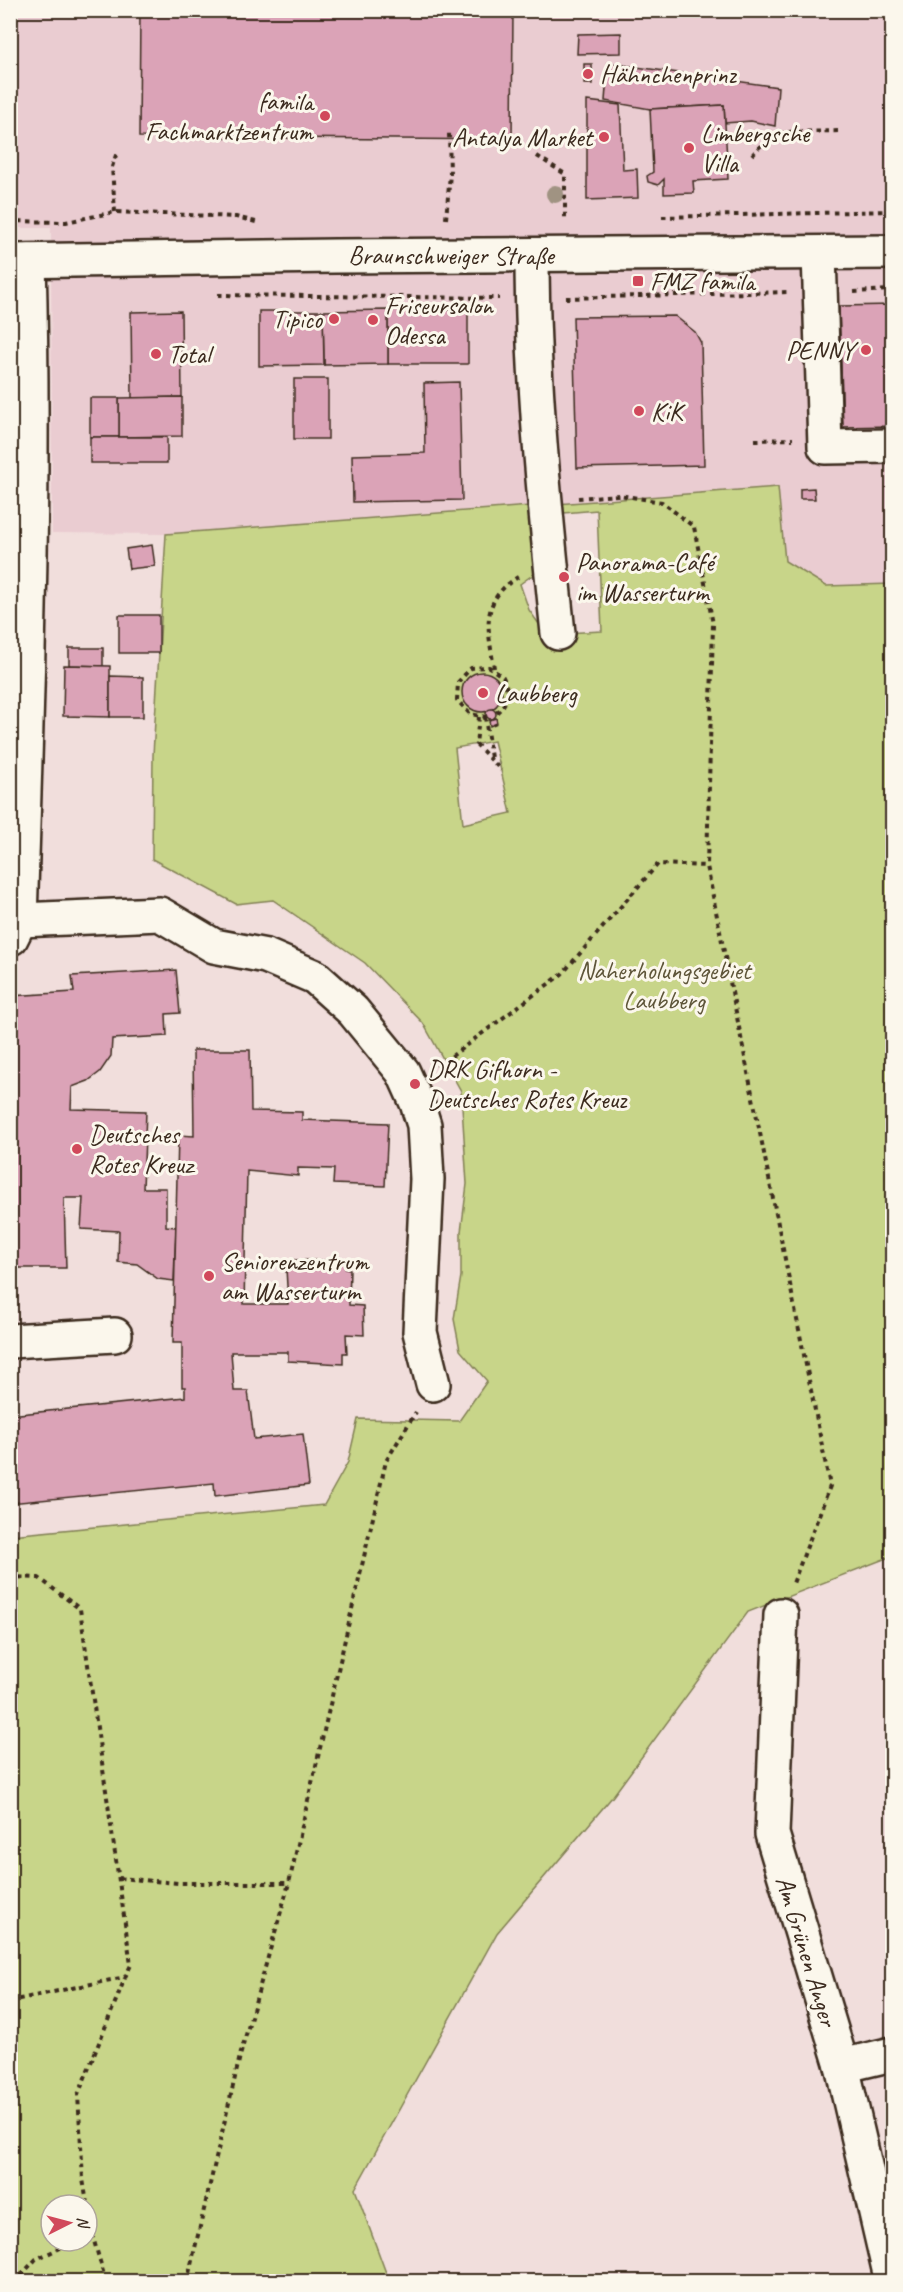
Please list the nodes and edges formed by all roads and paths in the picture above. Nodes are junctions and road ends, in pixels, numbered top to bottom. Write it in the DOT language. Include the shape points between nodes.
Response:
graph roads {
  1 [pos="842,131"];
  2 [pos="449,134"];
  3 [pos="117,152"];
  4 [pos="752,155"];
  5 [pos="537,156"];
  6 [pos="892,211"];
  7 [pos="115,212"];
  8 [pos="658,217"];
  9 [pos="434,219"];
  10 [pos="446,219"];
  11 [pos="454,219"];
  12 [pos="555,219"];
  13 [pos="565,219"];
  14 [pos="576,219"];
  15 [pos="10,221"];
  16 [pos="267,224"];
  17 [pos="892,252"];
  18 [pos="819,253"];
  19 [pos="532,255"];
  20 [pos="20,261"];
  21 [pos="892,290"];
  22 [pos="819,291"];
  23 [pos="207,295"];
  24 [pos="532,298"];
  25 [pos="796,439"];
  26 [pos="755,440"];
  27 [pos="892,446"];
  28 [pos="544,501"];
  29 [pos="520,575"];
  30 [pos="558,633"];
  31 [pos="494,668"];
  32 [pos="503,677"];
  33 [pos="499,681"];
  34 [pos="495,714"];
  35 [pos="478,717"];
  36 [pos="492,760"];
  37 [pos="501,770"];
  38 [pos="707,866"];
  39 [pos="15,930"];
  40 [pos="409,1086"];
  41 [pos="115,1335"];
  42 [pos="10,1341"];
  43 [pos="433,1384"];
  44 [pos="10,1577"];
  45 [pos="781,1615"];
  46 [pos="119,1878"];
  47 [pos="289,1883"];
  48 [pos="125,1977"];
  49 [pos="10,2001"];
  50 [pos="892,2054"];
  51 [pos="842,2066"];
  52 [pos="84,2193"];
  53 [pos="49,2253"];
  54 [pos="96,2253"];
  55 [pos="15,2282"];
  56 [pos="106,2282"];
  57 [pos="187,2282"];
  58 [pos="892,2282"];
  1 -- 4 [label="path" via="786,132 769,137"];
  2 -- 10 [label="path"];
  3 -- 7 [label="path" via="112,167"];
  5 -- 13 [label="path" via="564,174"];
  6 -- 8 [label="path"];
  7 -- 15 [label="path" via="66,222"];
  7 -- 16 [label="path" via="236,216"];
  9 -- 10 [label="path"];
  10 -- 11 [label="path"];
  12 -- 13 [label="path"];
  13 -- 14 [label="path"];
  17 -- 18 [label="street, Braunschweiger Straße"];
  18 -- 19 [label="street, Braunschweiger Straße"];
  18 -- 22 [label="street"];
  19 -- 20 [label="street, Braunschweiger Straße"];
  19 -- 24 [label="street"];
  20 -- 39 [label="street" via="31,533"];
  21 -- 22 [label="path"];
  22 -- 24 [label="path"];
  22 -- 27 [label="street" via="825,447"];
  23 -- 24 [label="path"];
  24 -- 28 [label="street"];
  25 -- 26 [label="path"];
  28 -- 30 [label="street"];
  28 -- 38 [label="path" via="619,495 662,502 694,527 713,624"];
  29 -- 31 [label="path" via="500,589 489,608"];
  31 -- 32 [label="path"];
  31 -- 35 [label="path" via="471,668 458,682 462,708"];
  32 -- 33 [label="path"];
  32 -- 34 [label="path" via="507,694"];
  35 -- 36 [label="path" via="476,744"];
  35 -- 36 [label="path" via="486,717"];
  36 -- 37 [label="path"];
  38 -- 40 [label="path" via="658,864 562,974"];
  38 -- 45 [label="path" via="830,1486"];
  39 -- 40 [label="street" via="160,914 214,946 266,956 315,977 353,1011 403,1072"];
  40 -- 43 [label="street" via="424,1125 427,1179 420,1332"];
  41 -- 42 [label="street"];
  43 -- 47 [label="path" via="386,1461"];
  44 -- 46 [label="path" via="39,1578 80,1609"];
  45 -- 51 [label="street, Am Grünen Anger" via="772,1834"];
  46 -- 47 [label="path" via="178,1883"];
  46 -- 48 [label="path" via="131,1965"];
  47 -- 57 [label="path" via="240,2056"];
  48 -- 49 [label="path"];
  48 -- 52 [label="path" via="78,2095"];
  50 -- 51 [label="street"];
  51 -- 58 [label="street, Am Grünen Anger"];
  53 -- 55 [label="path" via="36,2259"];
  54 -- 56 [label="path"];
}
